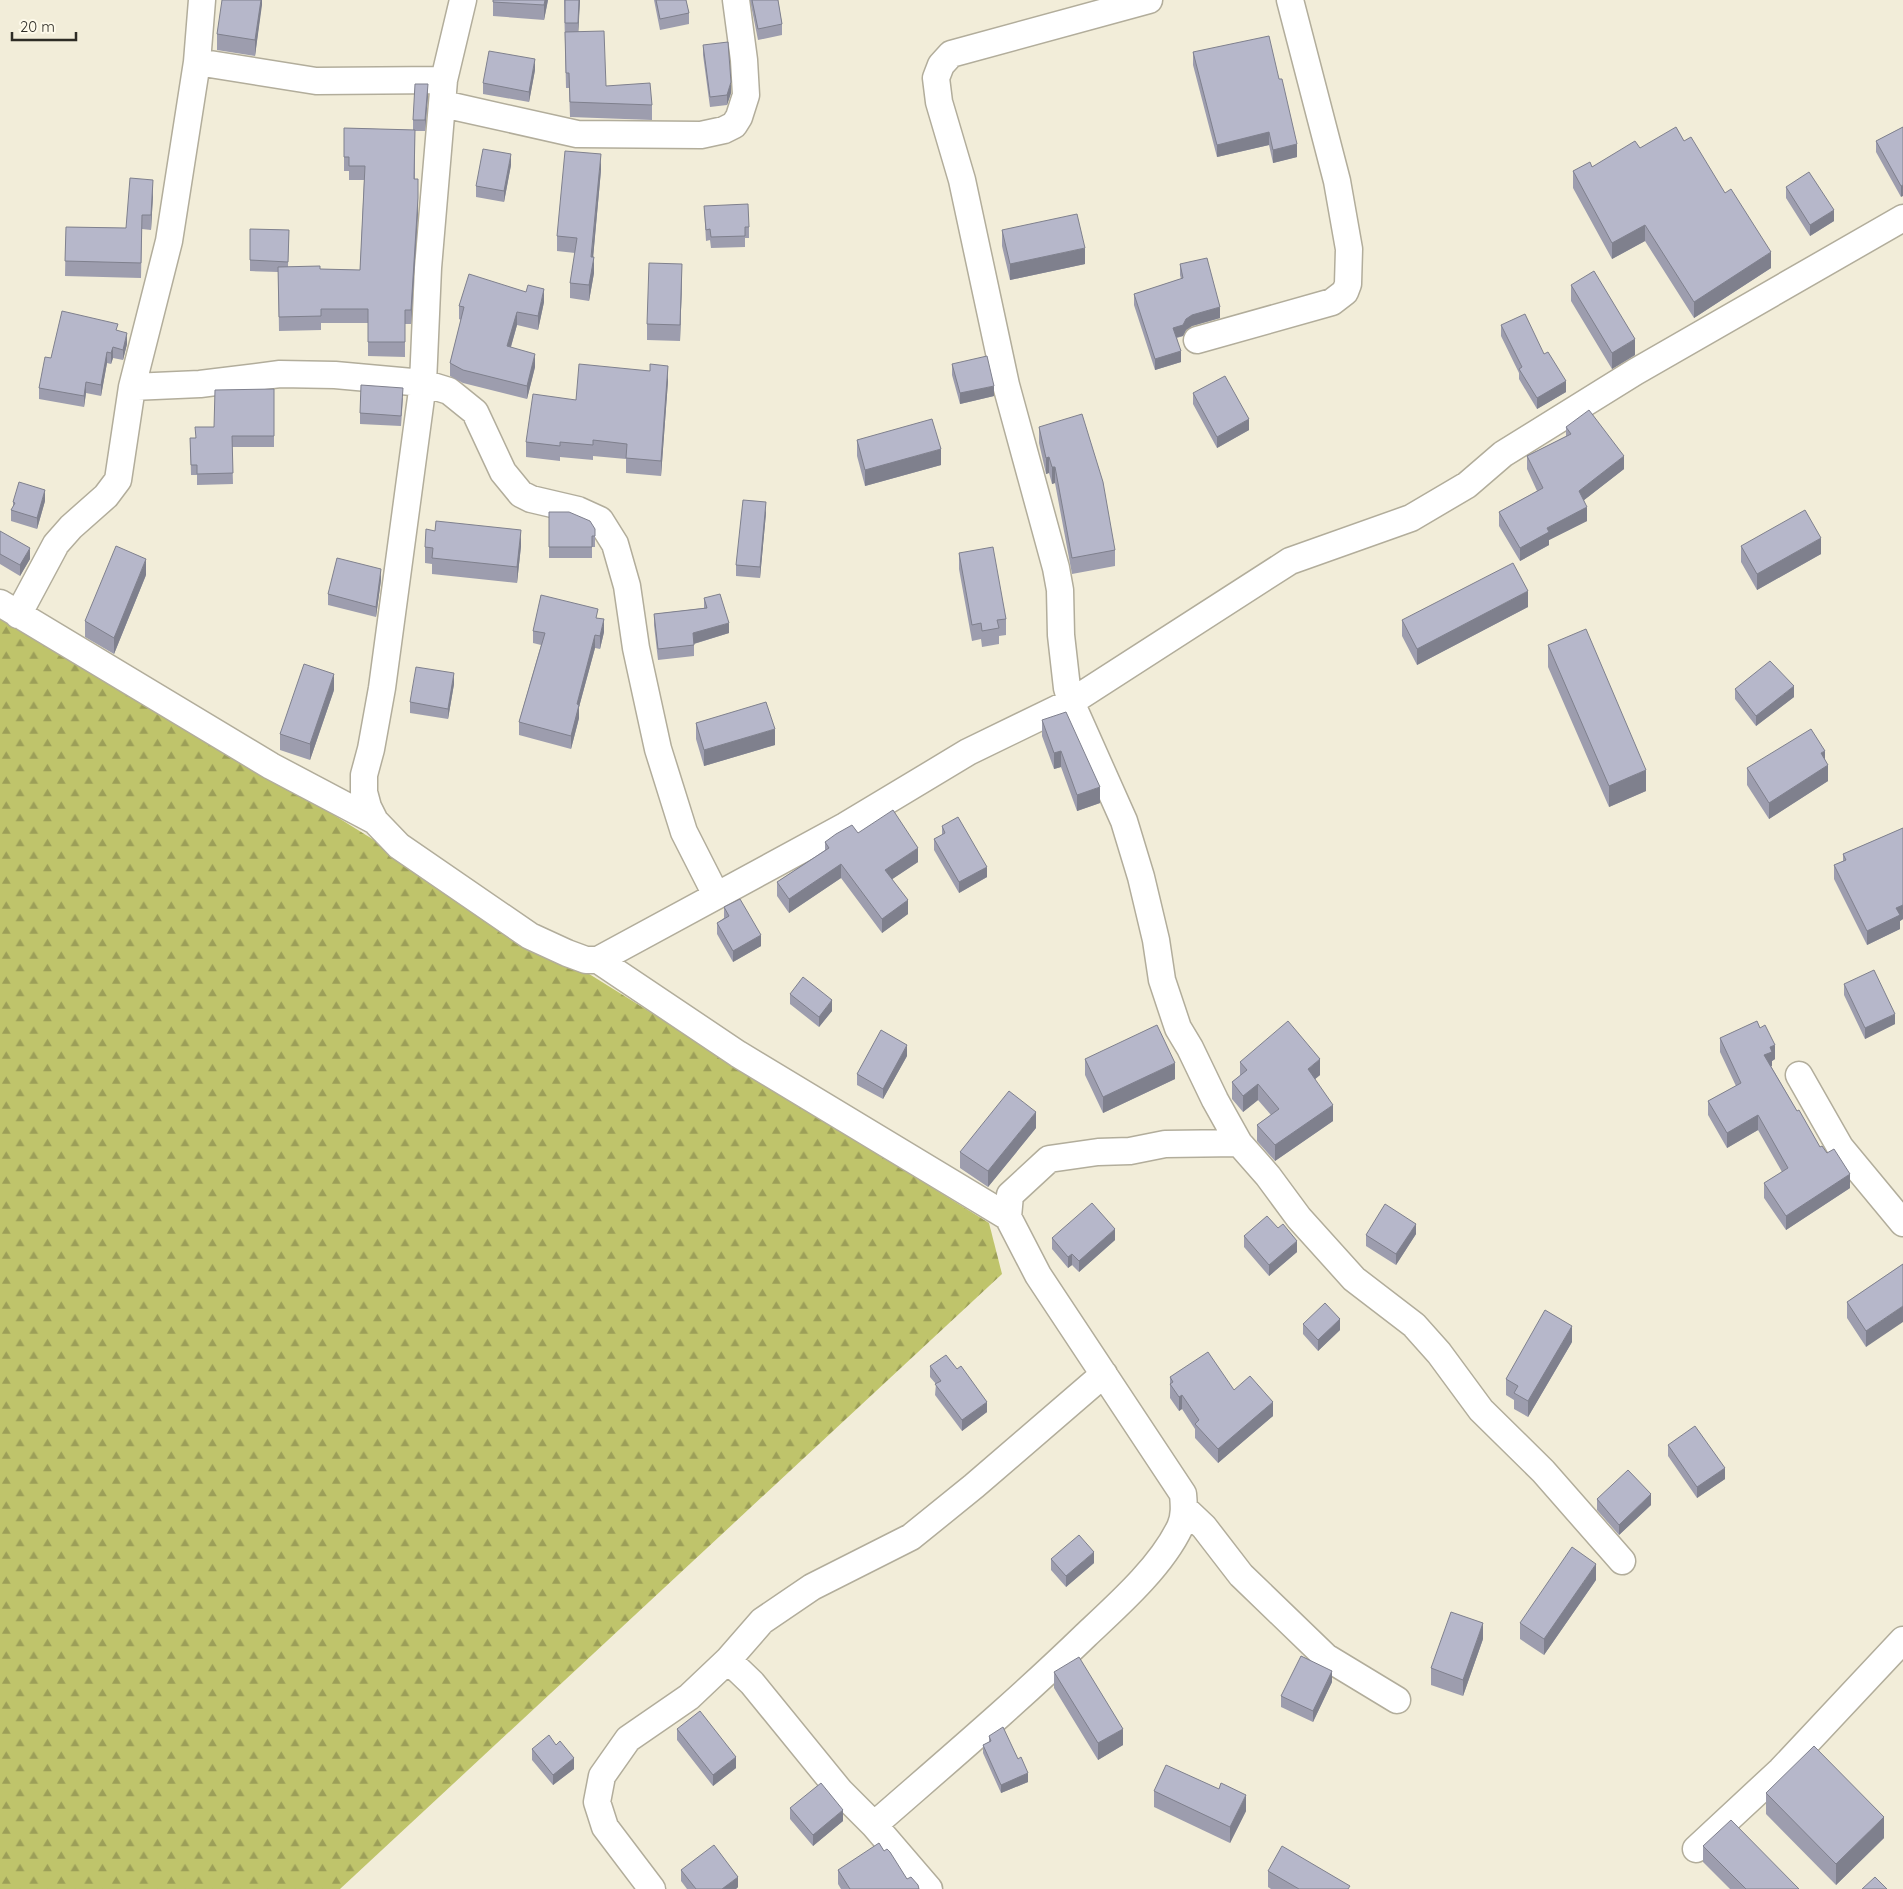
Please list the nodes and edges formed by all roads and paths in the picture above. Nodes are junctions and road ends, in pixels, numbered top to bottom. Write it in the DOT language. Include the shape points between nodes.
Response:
graph roads {
  1 [pos="202,0"];
  2 [pos="463,0"];
  3 [pos="736,0"];
  4 [pos="1149,0"];
  5 [pos="1290,0"];
  6 [pos="197,62"];
  7 [pos="444,92"];
  8 [pos="1903,218"];
  9 [pos="1197,340"];
  10 [pos="423,383"];
  11 [pos="132,387"];
  12 [pos="9,609"];
  13 [pos="1072,702"];
  14 [pos="375,821"];
  15 [pos="716,895"];
  16 [pos="598,960"];
  17 [pos="1799,1075"];
  18 [pos="1239,1143"];
  19 [pos="1008,1217"];
  20 [pos="1903,1223"];
  21 [pos="1104,1374"];
  22 [pos="1185,1509"];
  23 [pos="1622,1561"];
  24 [pos="1903,1640"];
  25 [pos="728,1660"];
  26 [pos="1397,1700"];
  27 [pos="874,1824"];
  28 [pos="1696,1850"];
  29 [pos="652,1889"];
  30 [pos="929,1889"];
  1 -- 6 [label="street"];
  2 -- 7 [label="street"];
  3 -- 7 [label="street" via="746,95 734,125 724,130 701,135 577,134"];
  4 -- 13 [label="street" via="951,54 941,65 936,78 939,102 962,180 1006,385 1056,568 1067,688"];
  5 -- 9 [label="street" via="1336,181 1349,249 1348,284 1345,292 1332,302"];
  6 -- 7 [label="street" via="316,81"];
  6 -- 11 [label="street" via="169,241"];
  7 -- 10 [label="street" via="428,268"];
  8 -- 13 [label="street" via="1635,372 1503,454 1467,485 1411,518 1290,561"];
  10 -- 11 [label="street" via="280,374 200,384"];
  10 -- 14 [label="street" via="382,688 364,775 364,792"];
  10 -- 15 [label="street" via="449,391 475,412 503,472 521,494 578,510 600,520 615,544 627,586 636,648 658,749 684,832"];
  11 -- 12 [label="street" via="118,480 106,496 56,544"];
  12 -- 14 [label="street" via="271,766"];
  13 -- 15 [label="street" via="968,752 845,826"];
  13 -- 18 [label="street" via="1124,821 1142,877 1162,980 1178,1028"];
  14 -- 16 [label="street" via="400,846 530,936 586,960"];
  15 -- 16 [label="street"];
  16 -- 19 [label="street" via="738,1054"];
  17 -- 20 [label="street" via="1840,1147"];
  18 -- 19 [label="street" via="1165,1144 1049,1159 1010,1195"];
  18 -- 23 [label="street" via="1299,1218 1354,1279 1414,1325 1481,1410 1543,1471"];
  19 -- 21 [label="street" via="1038,1276"];
  21 -- 22 [label="street" via="1183,1494"];
  21 -- 25 [label="street" via="911,1537 812,1587 762,1621"];
  22 -- 26 [label="street" via="1241,1576 1326,1657"];
  22 -- 27 [label="street" via="1180,1526 1161,1557 1116,1607 1032,1687"];
  24 -- 28 [label="street" via="1781,1770"];
  25 -- 27 [label="street" via="752,1683 840,1791"];
  25 -- 29 [label="street" via="689,1697 628,1739 602,1776 597,1802 605,1828"];
  27 -- 30 [label="street"];
}
